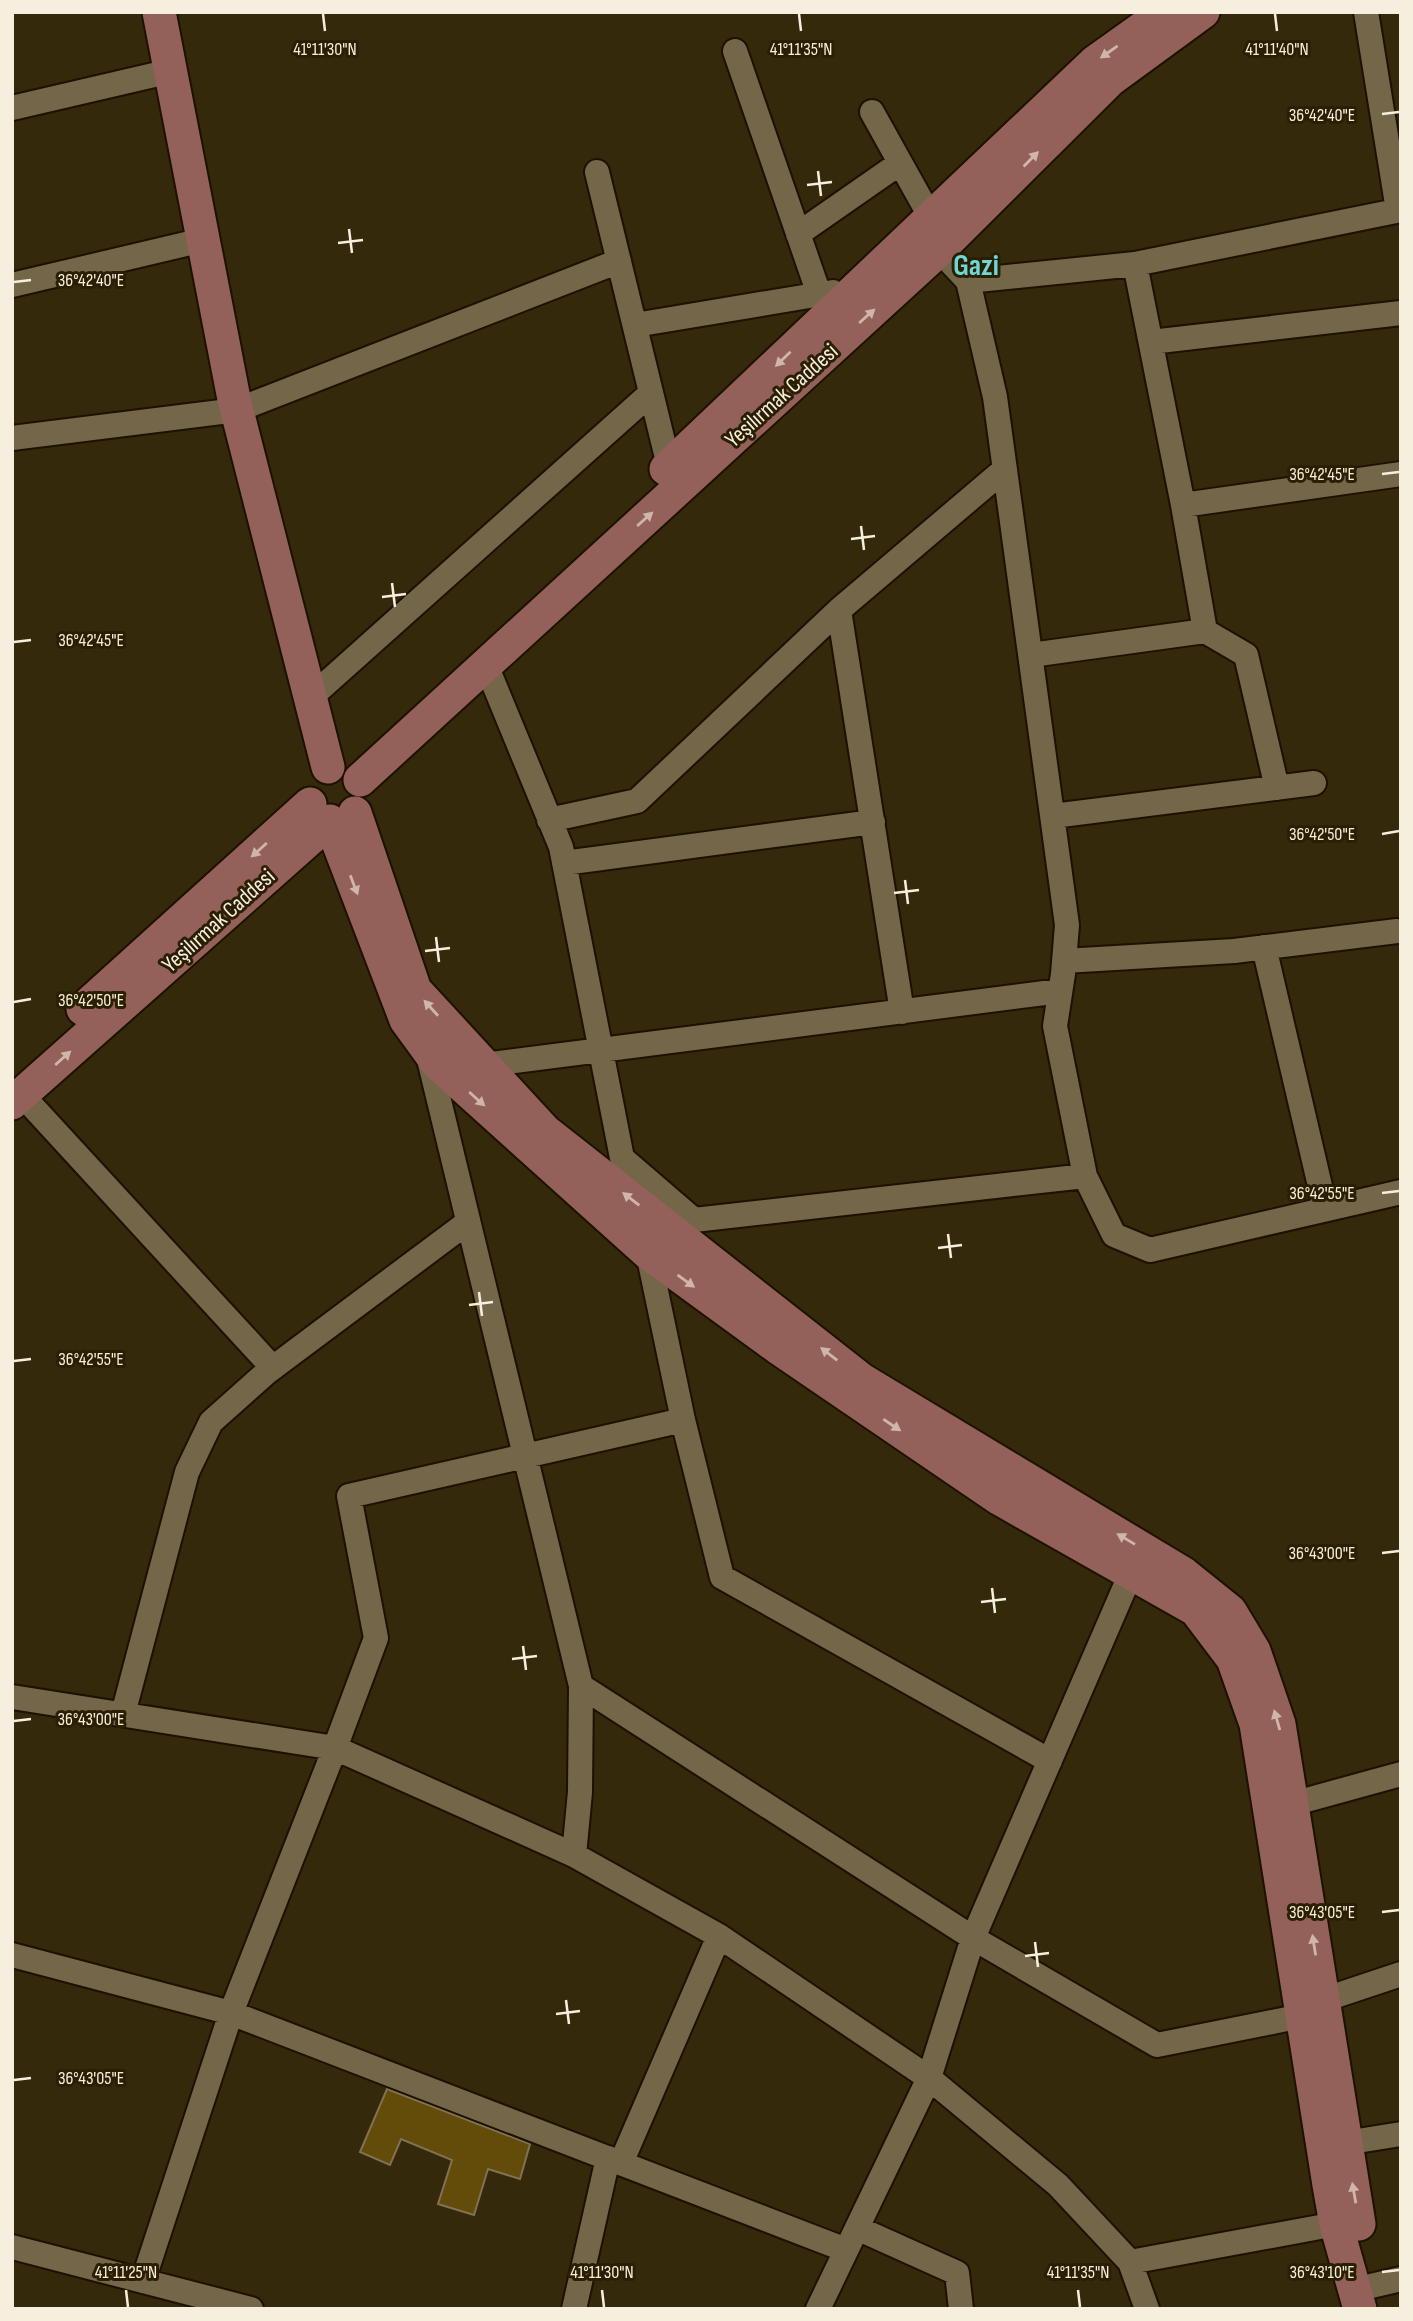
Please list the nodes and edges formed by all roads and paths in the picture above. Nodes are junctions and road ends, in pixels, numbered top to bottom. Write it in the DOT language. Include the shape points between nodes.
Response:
graph roads {
  1 [pos="159,12"];
  2 [pos="1165,12"];
  3 [pos="1203,12"];
  4 [pos="1366,12"];
  5 [pos="735,51"];
  6 [pos="171,71"];
  7 [pos="12,108"];
  8 [pos="872,112"];
  9 [pos="900,163"];
  10 [pos="597,172"];
  11 [pos="1399,210"];
  12 [pos="931,218"];
  13 [pos="798,234"];
  14 [pos="203,240"];
  15 [pos="939,250"];
  16 [pos="619,261"];
  17 [pos="1135,264"];
  18 [pos="968,281"];
  19 [pos="12,285"];
  20 [pos="858,288"];
  21 [pos="819,294"];
  22 [pos="1401,313"];
  23 [pos="635,325"];
  24 [pos="1151,342"];
  25 [pos="651,393"];
  26 [pos="237,410"];
  27 [pos="12,438"];
  28 [pos="669,466"];
  29 [pos="1005,469"];
  30 [pos="1401,474"];
  31 [pos="1183,505"];
  32 [pos="839,610"];
  33 [pos="1205,631"];
  34 [pos="1031,655"];
  35 [pos="486,665"];
  36 [pos="311,697"];
  37 [pos="345,772"];
  38 [pos="1314,783"];
  39 [pos="1277,788"];
  40 [pos="332,813"];
  41 [pos="1052,816"];
  42 [pos="550,820"];
  43 [pos="873,822"];
  44 [pos="564,863"];
  45 [pos="1397,931"];
  46 [pos="1264,947"];
  47 [pos="1064,961"];
  48 [pos="1060,991"];
  49 [pos="902,1012"];
  50 [pos="426,1047"];
  51 [pos="601,1050"];
  52 [pos="484,1065"];
  53 [pos="15,1090"];
  54 [pos="1085,1176"];
  55 [pos="1401,1192"];
  56 [pos="1324,1203"];
  57 [pos="468,1222"];
  58 [pos="648,1253"];
  59 [pos="273,1368"];
  60 [pos="683,1420"];
  61 [pos="525,1456"];
  62 [pos="1131,1573"];
  63 [pos="581,1686"];
  64 [pos="12,1697"];
  65 [pos="123,1714"];
  66 [pos="335,1748"];
  67 [pos="1050,1761"];
  68 [pos="1401,1774"];
  69 [pos="1292,1804"];
  70 [pos="574,1855"];
  71 [pos="719,1936"];
  72 [pos="973,1938"];
  73 [pos="12,1955"];
  74 [pos="1401,1974"];
  75 [pos="1312,2008"];
  76 [pos="231,2013"];
  77 [pos="929,2078"];
  78 [pos="1401,2134"];
  79 [pos="1345,2143"];
  80 [pos="614,2161"];
  81 [pos="1336,2224"];
  82 [pos="851,2239"];
  83 [pos="12,2248"];
  84 [pos="1130,2262"];
  85 [pos="143,2281"];
  86 [pos="1377,2296"];
  87 [pos="251,2309"];
  88 [pos="574,2309"];
  89 [pos="818,2309"];
  90 [pos="961,2309"];
  91 [pos="1147,2309"];
  1 -- 6 [label="main road"];
  2 -- 12 [label="main road, Yeşilırmak Caddesi, one-way" via="1095,62"];
  15 -- 3 [label="main road, Yeşilırmak Caddesi, one-way" via="1110,80"];
  4 -- 11 [label="street"];
  5 -- 13 [label="street"];
  6 -- 7 [label="street"];
  6 -- 14 [label="main road"];
  8 -- 9 [label="street"];
  9 -- 12 [label="street"];
  9 -- 13 [label="street"];
  10 -- 16 [label="street"];
  11 -- 17 [label="street"];
  12 -- 20 [label="main road, Yeşilırmak Caddesi"];
  13 -- 21 [label="street"];
  14 -- 19 [label="street"];
  14 -- 26 [label="main road"];
  15 -- 18 [label="street"];
  35 -- 15 [label="main road, Yeşilırmak Caddesi, one-way"];
  16 -- 23 [label="street"];
  16 -- 26 [label="street"];
  17 -- 18 [label="street"];
  17 -- 24 [label="street"];
  18 -- 29 [label="street" via="995,397"];
  20 -- 21 [label="street"];
  20 -- 28 [label="main road, Yeşilırmak Caddesi, one-way"];
  21 -- 23 [label="street"];
  22 -- 24 [label="street"];
  23 -- 25 [label="street"];
  24 -- 31 [label="street"];
  25 -- 28 [label="street"];
  25 -- 36 [label="street"];
  26 -- 27 [label="street"];
  26 -- 36 [label="main road"];
  28 -- 37 [label="main road, Yeşilırmak Caddesi"];
  29 -- 32 [label="street"];
  29 -- 34 [label="street"];
  30 -- 31 [label="street"];
  31 -- 33 [label="street"];
  32 -- 42 [label="street" via="637,801"];
  32 -- 43 [label="street"];
  33 -- 34 [label="street"];
  33 -- 39 [label="street" via="1246,655"];
  34 -- 41 [label="street"];
  35 -- 37 [label="main road, Yeşilırmak Caddesi"];
  35 -- 42 [label="street"];
  36 -- 37 [label="main road"];
  37 -- 40 [label="main road" via="362,797"];
  37 -- 40 [label="main road" via="313,777 308,795"];
  38 -- 39 [label="street"];
  39 -- 41 [label="street"];
  40 -- 50 [label="main road, one-way" via="406,1020"];
  52 -- 40 [label="main road, one-way" via="415,990"];
  40 -- 53 [label="main road, Yeşilırmak Caddesi"];
  41 -- 47 [label="street" via="1067,925"];
  42 -- 44 [label="street"];
  43 -- 44 [label="street"];
  43 -- 49 [label="street"];
  44 -- 51 [label="street"];
  45 -- 46 [label="street"];
  46 -- 47 [label="street"];
  46 -- 56 [label="street"];
  47 -- 48 [label="street"];
  48 -- 49 [label="street"];
  48 -- 54 [label="street" via="1055,1026"];
  49 -- 51 [label="street"];
  50 -- 57 [label="street"];
  50 -- 58 [label="main road, one-way" via="438,1064"];
  51 -- 52 [label="street"];
  51 -- 54 [label="street" via="622,1158 694,1220"];
  69 -- 52 [label="main road, one-way" via="1279,1724 1254,1651 1230,1611 1184,1574 862,1380 545,1131"];
  53 -- 59 [label="street"];
  54 -- 55 [label="street" via="1114,1235 1150,1250"];
  57 -- 59 [label="street"];
  57 -- 61 [label="street"];
  58 -- 60 [label="street"];
  58 -- 62 [label="main road, one-way" via="1000,1499"];
  59 -- 65 [label="street" via="211,1422 187,1472"];
  60 -- 61 [label="street"];
  60 -- 67 [label="street" via="722,1577"];
  61 -- 63 [label="street"];
  61 -- 66 [label="street" via="349,1496 376,1639"];
  62 -- 67 [label="street"];
  62 -- 75 [label="main road" via="1196,1610 1233,1659 1256,1724"];
  63 -- 70 [label="street"];
  63 -- 72 [label="street"];
  64 -- 65 [label="street"];
  65 -- 66 [label="street"];
  66 -- 70 [label="street"];
  66 -- 76 [label="street"];
  67 -- 72 [label="street"];
  68 -- 69 [label="street"];
  75 -- 69 [label="main road, one-way"];
  70 -- 71 [label="street"];
  71 -- 77 [label="street"];
  71 -- 80 [label="street"];
  72 -- 75 [label="street" via="1157,2045"];
  72 -- 77 [label="street"];
  73 -- 76 [label="street"];
  74 -- 75 [label="street"];
  75 -- 79 [label="main road"];
  75 -- 81 [label="main road"];
  76 -- 80 [label="street"];
  76 -- 85 [label="street"];
  77 -- 82 [label="street"];
  77 -- 84 [label="street" via="1058,2185"];
  78 -- 79 [label="street"];
  86 -- 79 [label="main road, one-way"];
  80 -- 82 [label="street"];
  80 -- 88 [label="street"];
  81 -- 84 [label="street"];
  81 -- 86 [label="main road"];
  82 -- 89 [label="street"];
  82 -- 90 [label="street" via="957,2273"];
  83 -- 85 [label="street"];
  84 -- 91 [label="street"];
  85 -- 87 [label="street"];
}
